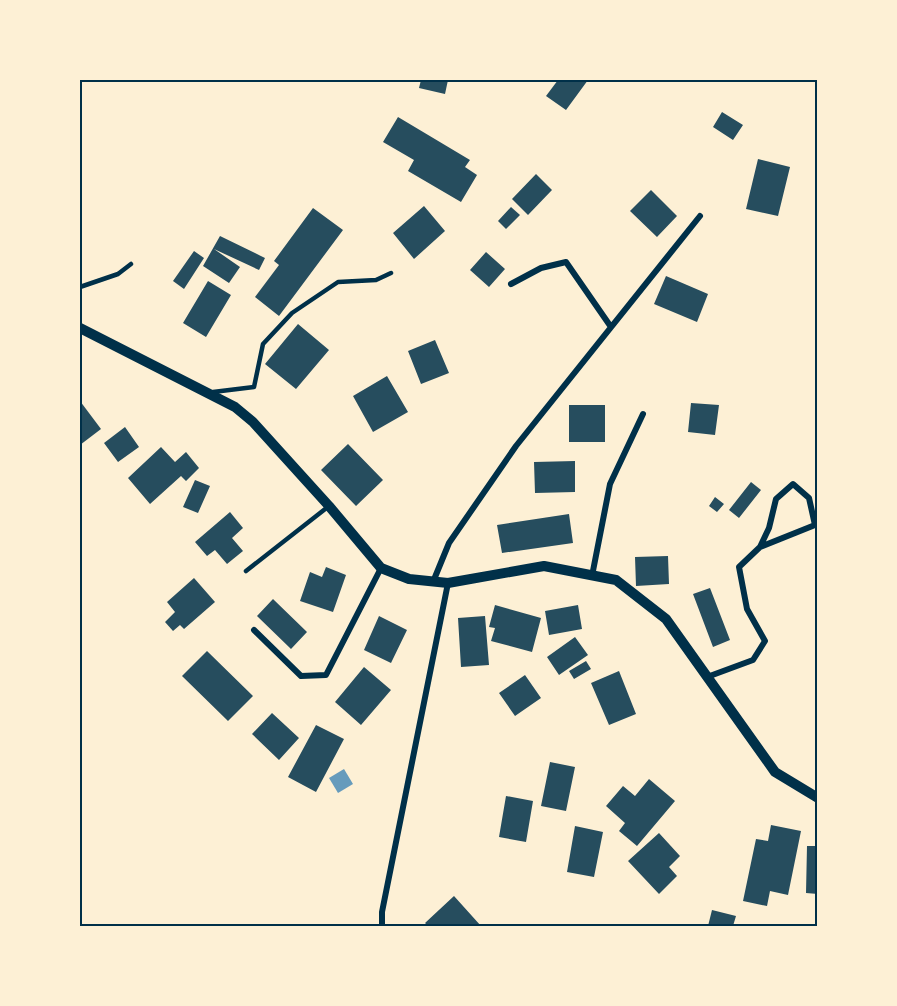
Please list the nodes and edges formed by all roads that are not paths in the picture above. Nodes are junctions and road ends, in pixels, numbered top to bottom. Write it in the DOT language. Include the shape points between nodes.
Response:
graph roads {
  1 [pos="700,216"];
  2 [pos="131,264"];
  3 [pos="392,273"];
  4 [pos="511,284"];
  5 [pos="80,287"];
  6 [pos="611,327"];
  7 [pos="80,328"];
  8 [pos="207,393"];
  9 [pos="643,414"];
  10 [pos="330,506"];
  11 [pos="760,547"];
  12 [pos="381,568"];
  13 [pos="246,571"];
  14 [pos="592,576"];
  15 [pos="433,582"];
  16 [pos="448,583"];
  17 [pos="254,630"];
  18 [pos="707,677"];
  19 [pos="818,798"];
  20 [pos="382,927"];
  1 -- 6 [label="street"];
  2 -- 5 [label="lane" via="118,274"];
  3 -- 8 [label="lane" via="376,280 338,282 292,313 263,344 254,387"];
  4 -- 6 [label="street" via="540,268 566,262"];
  6 -- 15 [label="street" via="509,455 449,543"];
  7 -- 8 [label="street"];
  8 -- 10 [label="street" via="235,407 253,422"];
  9 -- 14 [label="street" via="610,484"];
  10 -- 12 [label="street"];
  10 -- 13 [label="lane"];
  11 -- 11 [label="street" via="815,525 809,498 793,483 776,499"];
  11 -- 18 [label="street" via="740,567 747,609 765,641 753,660"];
  12 -- 15 [label="street" via="409,579"];
  12 -- 17 [label="street" via="326,675 301,676"];
  14 -- 16 [label="street" via="544,566"];
  14 -- 18 [label="street" via="616,580 666,619"];
  15 -- 16 [label="street"];
  16 -- 20 [label="street"];
  18 -- 19 [label="street" via="775,772"];
}
